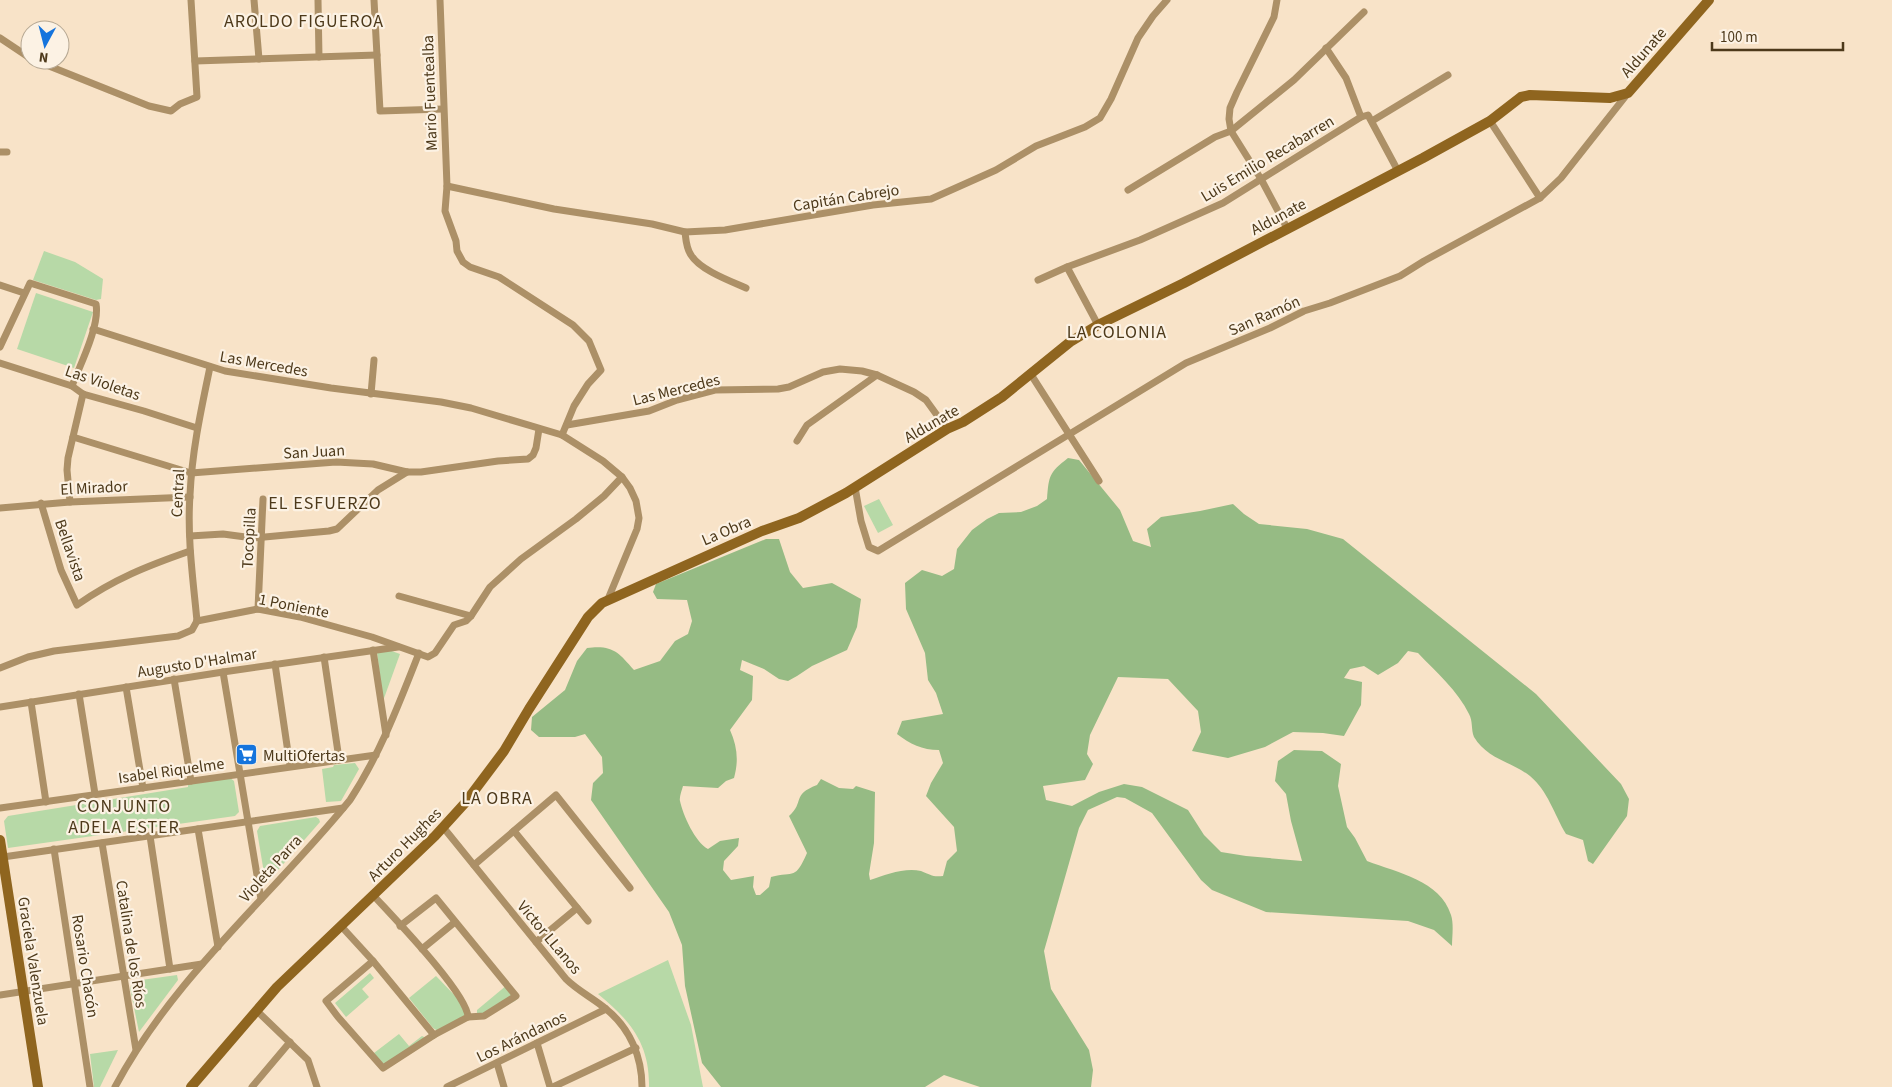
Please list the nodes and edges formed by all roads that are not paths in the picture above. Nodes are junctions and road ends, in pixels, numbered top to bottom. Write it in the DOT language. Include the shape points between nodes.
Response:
graph roads {
  1 [pos="191,0"];
  2 [pos="254,0"];
  3 [pos="318,0"];
  4 [pos="374,0"];
  5 [pos="440,0"];
  6 [pos="1167,0"];
  7 [pos="1277,0"];
  8 [pos="1709,0"];
  9 [pos="1364,12"];
  10 [pos="0,38"];
  11 [pos="1326,48"];
  12 [pos="20,51"];
  13 [pos="377,55"];
  14 [pos="319,57"];
  15 [pos="259,59"];
  16 [pos="196,61"];
  17 [pos="59,70"];
  18 [pos="1448,75"];
  19 [pos="1628,93"];
  20 [pos="443,109"];
  21 [pos="1361,117"];
  22 [pos="1372,121"];
  23 [pos="1490,122"];
  24 [pos="1231,131"];
  25 [pos="1398,171"];
  26 [pos="1261,179"];
  27 [pos="447,186"];
  28 [pos="1128,190"];
  29 [pos="1540,198"];
  30 [pos="1287,228"];
  31 [pos="685,232"];
  32 [pos="1067,267"];
  33 [pos="1038,280"];
  34 [pos="0,285"];
  35 [pos="746,288"];
  36 [pos="24,293"];
  37 [pos="1098,326"];
  38 [pos="93,329"];
  39 [pos="0,348"];
  40 [pos="374,360"];
  41 [pos="0,363"];
  42 [pos="210,367"];
  43 [pos="1030,373"];
  44 [pos="877,375"];
  45 [pos="72,386"];
  46 [pos="83,394"];
  47 [pos="371,394"];
  48 [pos="567,425"];
  49 [pos="196,428"];
  50 [pos="540,429"];
  51 [pos="947,429"];
  52 [pos="1069,434"];
  53 [pos="562,435"];
  54 [pos="73,437"];
  55 [pos="797,441"];
  56 [pos="407,472"];
  57 [pos="191,474"];
  58 [pos="622,478"];
  59 [pos="1099,481"];
  60 [pos="855,487"];
  61 [pos="190,497"];
  62 [pos="263,499"];
  63 [pos="70,502"];
  64 [pos="42,503"];
  65 [pos="0,508"];
  66 [pos="190,536"];
  67 [pos="261,536"];
  68 [pos="190,551"];
  69 [pos="399,596"];
  70 [pos="608,599"];
  71 [pos="258,609"];
  72 [pos="456,611"];
  73 [pos="472,616"];
  74 [pos="197,621"];
  75 [pos="454,625"];
  76 [pos="398,647"];
  77 [pos="373,650"];
  78 [pos="419,653"];
  79 [pos="324,657"];
  80 [pos="275,664"];
  81 [pos="0,668"];
  82 [pos="224,672"];
  83 [pos="174,680"];
  84 [pos="126,687"];
  85 [pos="79,694"];
  86 [pos="31,702"];
  87 [pos="0,707"];
  88 [pos="386,736"];
  89 [pos="376,755"];
  90 [pos="339,760"];
  91 [pos="290,766"];
  92 [pos="240,774"];
  93 [pos="191,780"];
  94 [pos="143,788"];
  95 [pos="95,794"];
  96 [pos="46,802"];
  97 [pos="0,808"];
  98 [pos="343,808"];
  99 [pos="248,821"];
  100 [pos="443,827"];
  101 [pos="198,829"];
  102 [pos="514,831"];
  103 [pos="150,836"];
  104 [pos="0,840"];
  105 [pos="102,842"];
  106 [pos="54,849"];
  107 [pos="2,857"];
  108 [pos="474,865"];
  109 [pos="630,888"];
  110 [pos="373,895"];
  111 [pos="260,899"];
  112 [pos="577,908"];
  113 [pos="588,921"];
  114 [pos="455,922"];
  115 [pos="341,926"];
  116 [pos="400,926"];
  117 [pos="536,942"];
  118 [pos="218,947"];
  119 [pos="422,949"];
  120 [pos="373,961"];
  121 [pos="202,964"];
  122 [pos="170,969"];
  123 [pos="124,976"];
  124 [pos="75,983"];
  125 [pos="23,991"];
  126 [pos="0,995"];
  127 [pos="606,1008"];
  128 [pos="256,1010"];
  129 [pos="468,1017"];
  130 [pos="434,1035"];
  131 [pos="290,1042"];
  132 [pos="537,1043"];
  133 [pos="636,1048"];
  134 [pos="136,1050"];
  135 [pos="497,1063"];
  136 [pos="456,1085"];
  137 [pos="315,1086"];
  138 [pos="38,1087"];
  139 [pos="90,1087"];
  140 [pos="115,1087"];
  141 [pos="191,1087"];
  142 [pos="252,1087"];
  143 [pos="447,1087"];
  144 [pos="504,1087"];
  145 [pos="552,1087"];
  146 [pos="642,1087"];
  1 -- 16 [label="street"];
  2 -- 15 [label="street"];
  3 -- 14 [label="street"];
  4 -- 13 [label="street"];
  5 -- 20 [label="street, Mario Fuentealba"];
  6 -- 31 [label="street, Capitán Cabrejo" via="1138,38 1100,118 1036,146 996,170 931,199 873,205 725,230"];
  7 -- 24 [label="street" via="1274,17 1230,108"];
  8 -- 19 [label="street, Aldunate"];
  9 -- 11 [label="street"];
  10 -- 12 [label="street"];
  11 -- 21 [label="street" via="1346,78"];
  11 -- 24 [label="street" via="1294,80"];
  13 -- 14 [label="street"];
  13 -- 20 [label="street" via="380,111"];
  14 -- 15 [label="street"];
  15 -- 16 [label="street"];
  16 -- 17 [label="street" via="197,97 171,111 149,106"];
  18 -- 22 [label="street"];
  19 -- 23 [label="street, Aldunate" via="1610,98 1530,95 1521,97"];
  19 -- 29 [label="street, San Ramón" via="1561,178"];
  20 -- 27 [label="street, Mario Fuentealba"];
  21 -- 22 [label="street" via="1368,115"];
  21 -- 26 [label="street, Luis Emilio Recabarren"];
  22 -- 25 [label="street"];
  23 -- 25 [label="street, Aldunate"];
  23 -- 29 [label="street"];
  24 -- 26 [label="street"];
  24 -- 28 [label="street" via="1215,137"];
  25 -- 30 [label="street, Aldunate"];
  26 -- 30 [label="street"];
  26 -- 32 [label="street, Luis Emilio Recabarren" via="1224,203 1140,240"];
  27 -- 31 [label="street, Capitán Cabrejo" via="554,210"];
  27 -- 48 [label="street, Mario Fuentealba" via="445,211 463,262 499,277 573,325 589,341 601,370 583,391"];
  29 -- 52 [label="street, San Ramón" via="1400,276 1304,311 1186,363"];
  30 -- 37 [label="street, Aldunate"];
  31 -- 35 [label="street" via="691,256 710,271"];
  32 -- 33 [label="street, Luis Emilio Recabarren"];
  32 -- 37 [label="street"];
  34 -- 36 [label="street"];
  36 -- 38 [label="street" via="30,283 96,304"];
  36 -- 39 [label="street"];
  37 -- 43 [label="street, Aldunate" via="1070,342"];
  38 -- 42 [label="street, Las Mercedes"];
  38 -- 45 [label="street"];
  40 -- 47 [label="street"];
  41 -- 45 [label="street, Las Violetas"];
  42 -- 47 [label="street, Las Mercedes"];
  42 -- 49 [label="street, Central"];
  43 -- 51 [label="street, Aldunate" via="1002,397"];
  43 -- 52 [label="street"];
  44 -- 48 [label="street, Las Mercedes" via="850,369 831,370 789,387 715,390 649,411"];
  44 -- 51 [label="street, Las Mercedes" via="926,400"];
  44 -- 55 [label="street" via="807,425"];
  45 -- 46 [label="street, Las Violetas"];
  46 -- 49 [label="street, Las Violetas"];
  46 -- 54 [label="street"];
  47 -- 50 [label="street, Las Mercedes" via="449,403"];
  48 -- 53 [label="street"];
  49 -- 57 [label="street, Central"];
  50 -- 53 [label="street, Las Mercedes"];
  50 -- 56 [label="street, San Juan" via="536,448 528,459"];
  51 -- 60 [label="street, Aldunate"];
  52 -- 59 [label="street"];
  52 -- 60 [label="street, San Ramón" via="878,551 869,547"];
  53 -- 58 [label="street, Las Mercedes" via="603,461"];
  54 -- 57 [label="street, San Juan"];
  54 -- 63 [label="street" via="67,470"];
  56 -- 57 [label="street, San Juan" via="373,464 336,462"];
  56 -- 67 [label="street" via="378,490 337,529"];
  57 -- 61 [label="street, Central"];
  58 -- 70 [label="street, Las Mercedes" via="636,501 640,518"];
  58 -- 73 [label="street" via="490,587"];
  60 -- 70 [label="street, La Obra" via="799,518"];
  61 -- 63 [label="street, El Mirador"];
  61 -- 66 [label="street, Central"];
  62 -- 67 [label="street, Tocopilla"];
  63 -- 64 [label="street, El Mirador"];
  64 -- 65 [label="street, El Mirador"];
  64 -- 68 [label="street, Bellavista" via="61,570 76,605 115,580"];
  66 -- 67 [label="street"];
  66 -- 68 [label="street, Central"];
  67 -- 71 [label="street, Tocopilla"];
  68 -- 74 [label="street, Central"];
  69 -- 72 [label="street"];
  70 -- 100 [label="street, Arturo Hughes" via="592,612 501,756"];
  71 -- 74 [label="street, 1 Poniente"];
  71 -- 76 [label="street, 1 Poniente" via="300,617"];
  72 -- 73 [label="street"];
  72 -- 75 [label="street"];
  73 -- 75 [label="street"];
  74 -- 81 [label="street, 1 Poniente" via="192,630 178,636 54,651"];
  75 -- 78 [label="street" via="435,653 428,656"];
  76 -- 77 [label="street, Augusto D'Halmar"];
  76 -- 78 [label="street, 1 Poniente"];
  77 -- 79 [label="street, Augusto D'Halmar"];
  77 -- 88 [label="street"];
  78 -- 88 [label="street, Violeta Parra"];
  79 -- 80 [label="street, Augusto D'Halmar"];
  79 -- 90 [label="street"];
  80 -- 82 [label="street, Augusto D'Halmar"];
  80 -- 91 [label="street"];
  82 -- 83 [label="street, Augusto D'Halmar"];
  82 -- 92 [label="street"];
  83 -- 84 [label="street, Augusto D'Halmar"];
  83 -- 93 [label="street"];
  84 -- 85 [label="street, Augusto D'Halmar"];
  84 -- 94 [label="street"];
  85 -- 86 [label="street, Augusto D'Halmar"];
  85 -- 95 [label="street"];
  86 -- 87 [label="street, Augusto D'Halmar"];
  86 -- 96 [label="street"];
  88 -- 89 [label="street, Violeta Parra"];
  89 -- 90 [label="street, Isabel Riquelme"];
  89 -- 98 [label="street, Violeta Parra"];
  90 -- 91 [label="street, Isabel Riquelme"];
  91 -- 92 [label="street, Isabel Riquelme"];
  92 -- 93 [label="street, Isabel Riquelme"];
  92 -- 99 [label="street"];
  93 -- 94 [label="street, Isabel Riquelme"];
  94 -- 95 [label="street, Isabel Riquelme"];
  95 -- 96 [label="street, Isabel Riquelme"];
  96 -- 97 [label="street, Isabel Riquelme"];
  98 -- 99 [label="street"];
  98 -- 111 [label="street, Violeta Parra"];
  99 -- 101 [label="street"];
  99 -- 111 [label="street"];
  100 -- 108 [label="street, Victor LLanos"];
  100 -- 110 [label="street, Arturo Hughes"];
  101 -- 103 [label="street"];
  101 -- 118 [label="street"];
  102 -- 108 [label="street"];
  102 -- 109 [label="street" via="556,795"];
  102 -- 112 [label="street"];
  103 -- 105 [label="street"];
  103 -- 122 [label="street"];
  104 -- 107 [label="street, Graciela Valenzuela"];
  105 -- 106 [label="street"];
  105 -- 123 [label="street, Catalina de los Ríos"];
  106 -- 107 [label="street"];
  106 -- 124 [label="street, Rosario Chacón"];
  107 -- 125 [label="street, Graciela Valenzuela"];
  108 -- 117 [label="street, Victor LLanos"];
  110 -- 115 [label="street, Arturo Hughes"];
  110 -- 116 [label="street"];
  111 -- 118 [label="street, Violeta Parra"];
  112 -- 113 [label="street"];
  112 -- 117 [label="street"];
  114 -- 116 [label="street" via="436,898"];
  114 -- 119 [label="street"];
  114 -- 129 [label="street" via="516,996 484,1016"];
  115 -- 120 [label="street"];
  115 -- 128 [label="street, Arturo Hughes"];
  116 -- 119 [label="street"];
  117 -- 127 [label="street, Victor LLanos" via="571,984"];
  118 -- 121 [label="street, Violeta Parra"];
  119 -- 129 [label="street" via="465,1004"];
  120 -- 130 [label="street"];
  120 -- 130 [label="street" via="326,1001 338,1018 383,1068"];
  121 -- 122 [label="street"];
  121 -- 134 [label="street, Violeta Parra" via="171,1000"];
  122 -- 123 [label="street"];
  123 -- 124 [label="street"];
  123 -- 134 [label="street, Catalina de los Ríos"];
  124 -- 125 [label="street"];
  124 -- 139 [label="street, Rosario Chacón"];
  125 -- 126 [label="street"];
  125 -- 138 [label="street, Graciela Valenzuela"];
  127 -- 132 [label="street, Los Arándanos"];
  127 -- 133 [label="street, Victor LLanos" via="626,1030"];
  128 -- 131 [label="street"];
  128 -- 141 [label="street, Arturo Hughes"];
  129 -- 130 [label="street"];
  131 -- 137 [label="street" via="308,1060"];
  131 -- 142 [label="street"];
  132 -- 135 [label="street, Los Arándanos"];
  132 -- 145 [label="street"];
  133 -- 145 [label="street"];
  133 -- 146 [label="street, Victor LLanos"];
  134 -- 140 [label="street, Violeta Parra"];
  135 -- 136 [label="street, Los Arándanos"];
  135 -- 144 [label="street"];
  136 -- 143 [label="street, Los Arándanos"];
}
